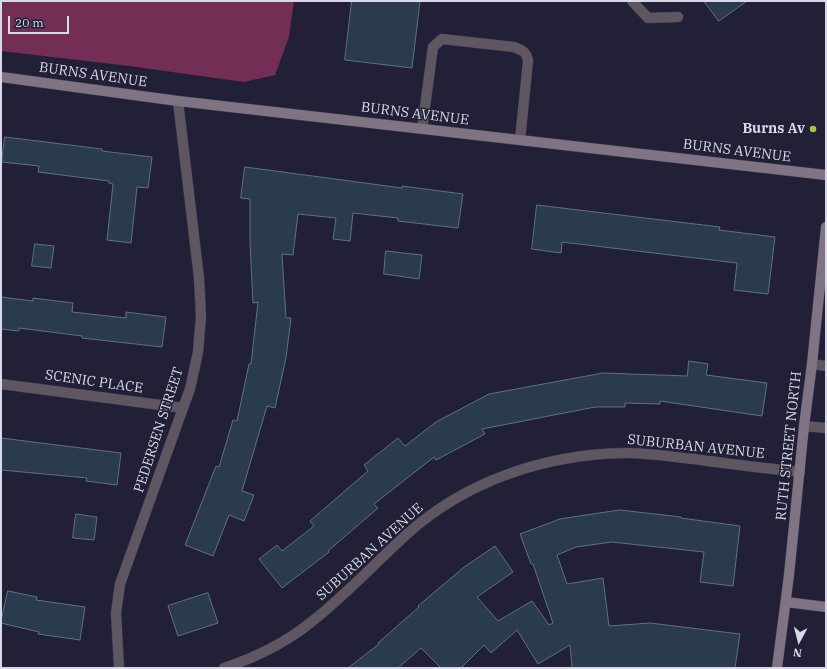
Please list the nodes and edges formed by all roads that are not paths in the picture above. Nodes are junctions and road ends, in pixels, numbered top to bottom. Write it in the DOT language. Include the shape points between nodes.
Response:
graph roads {
  1 [pos="632,1"];
  2 [pos="678,18"];
  3 [pos="1,77"];
  4 [pos="178,101"];
  5 [pos="422,129"];
  6 [pos="520,140"];
  7 [pos="826,175"];
  8 [pos="826,227"];
  9 [pos="812,364"];
  10 [pos="826,366"];
  11 [pos="1,384"];
  12 [pos="183,408"];
  13 [pos="804,426"];
  14 [pos="826,428"];
  15 [pos="800,472"];
  16 [pos="786,602"];
  17 [pos="826,607"];
  18 [pos="119,668"];
  19 [pos="224,668"];
  20 [pos="777,668"];
  1 -- 2 [label="street" via="648,18"];
  3 -- 4 [label="street, BURNS AVENUE"];
  4 -- 5 [label="street, BURNS AVENUE"];
  4 -- 12 [label="street, PEDERSEN STREET" via="199,278 201,316 198,352"];
  5 -- 6 [label="street, BURNS AVENUE"];
  5 -- 6 [label="street" via="433,47 438,42 442,40 514,47 523,50 528,61"];
  6 -- 7 [label="street, BURNS AVENUE"];
  8 -- 9 [label="street, RUTH STREET NORTH"];
  9 -- 10 [label="street"];
  9 -- 13 [label="street, RUTH STREET NORTH"];
  11 -- 12 [label="street, SCENIC PLACE"];
  12 -- 18 [label="street, PEDERSEN STREET" via="120,584 116,613"];
  13 -- 14 [label="street"];
  13 -- 15 [label="street, RUTH STREET NORTH"];
  15 -- 16 [label="street, RUTH STREET NORTH"];
  15 -- 19 [label="street, SUBURBAN AVENUE" via="627,453 583,455 546,462 510,473 476,487 438,510 408,533 343,596 309,624 271,648"];
  16 -- 17 [label="street"];
  16 -- 20 [label="street, RUTH STREET NORTH"];
}
